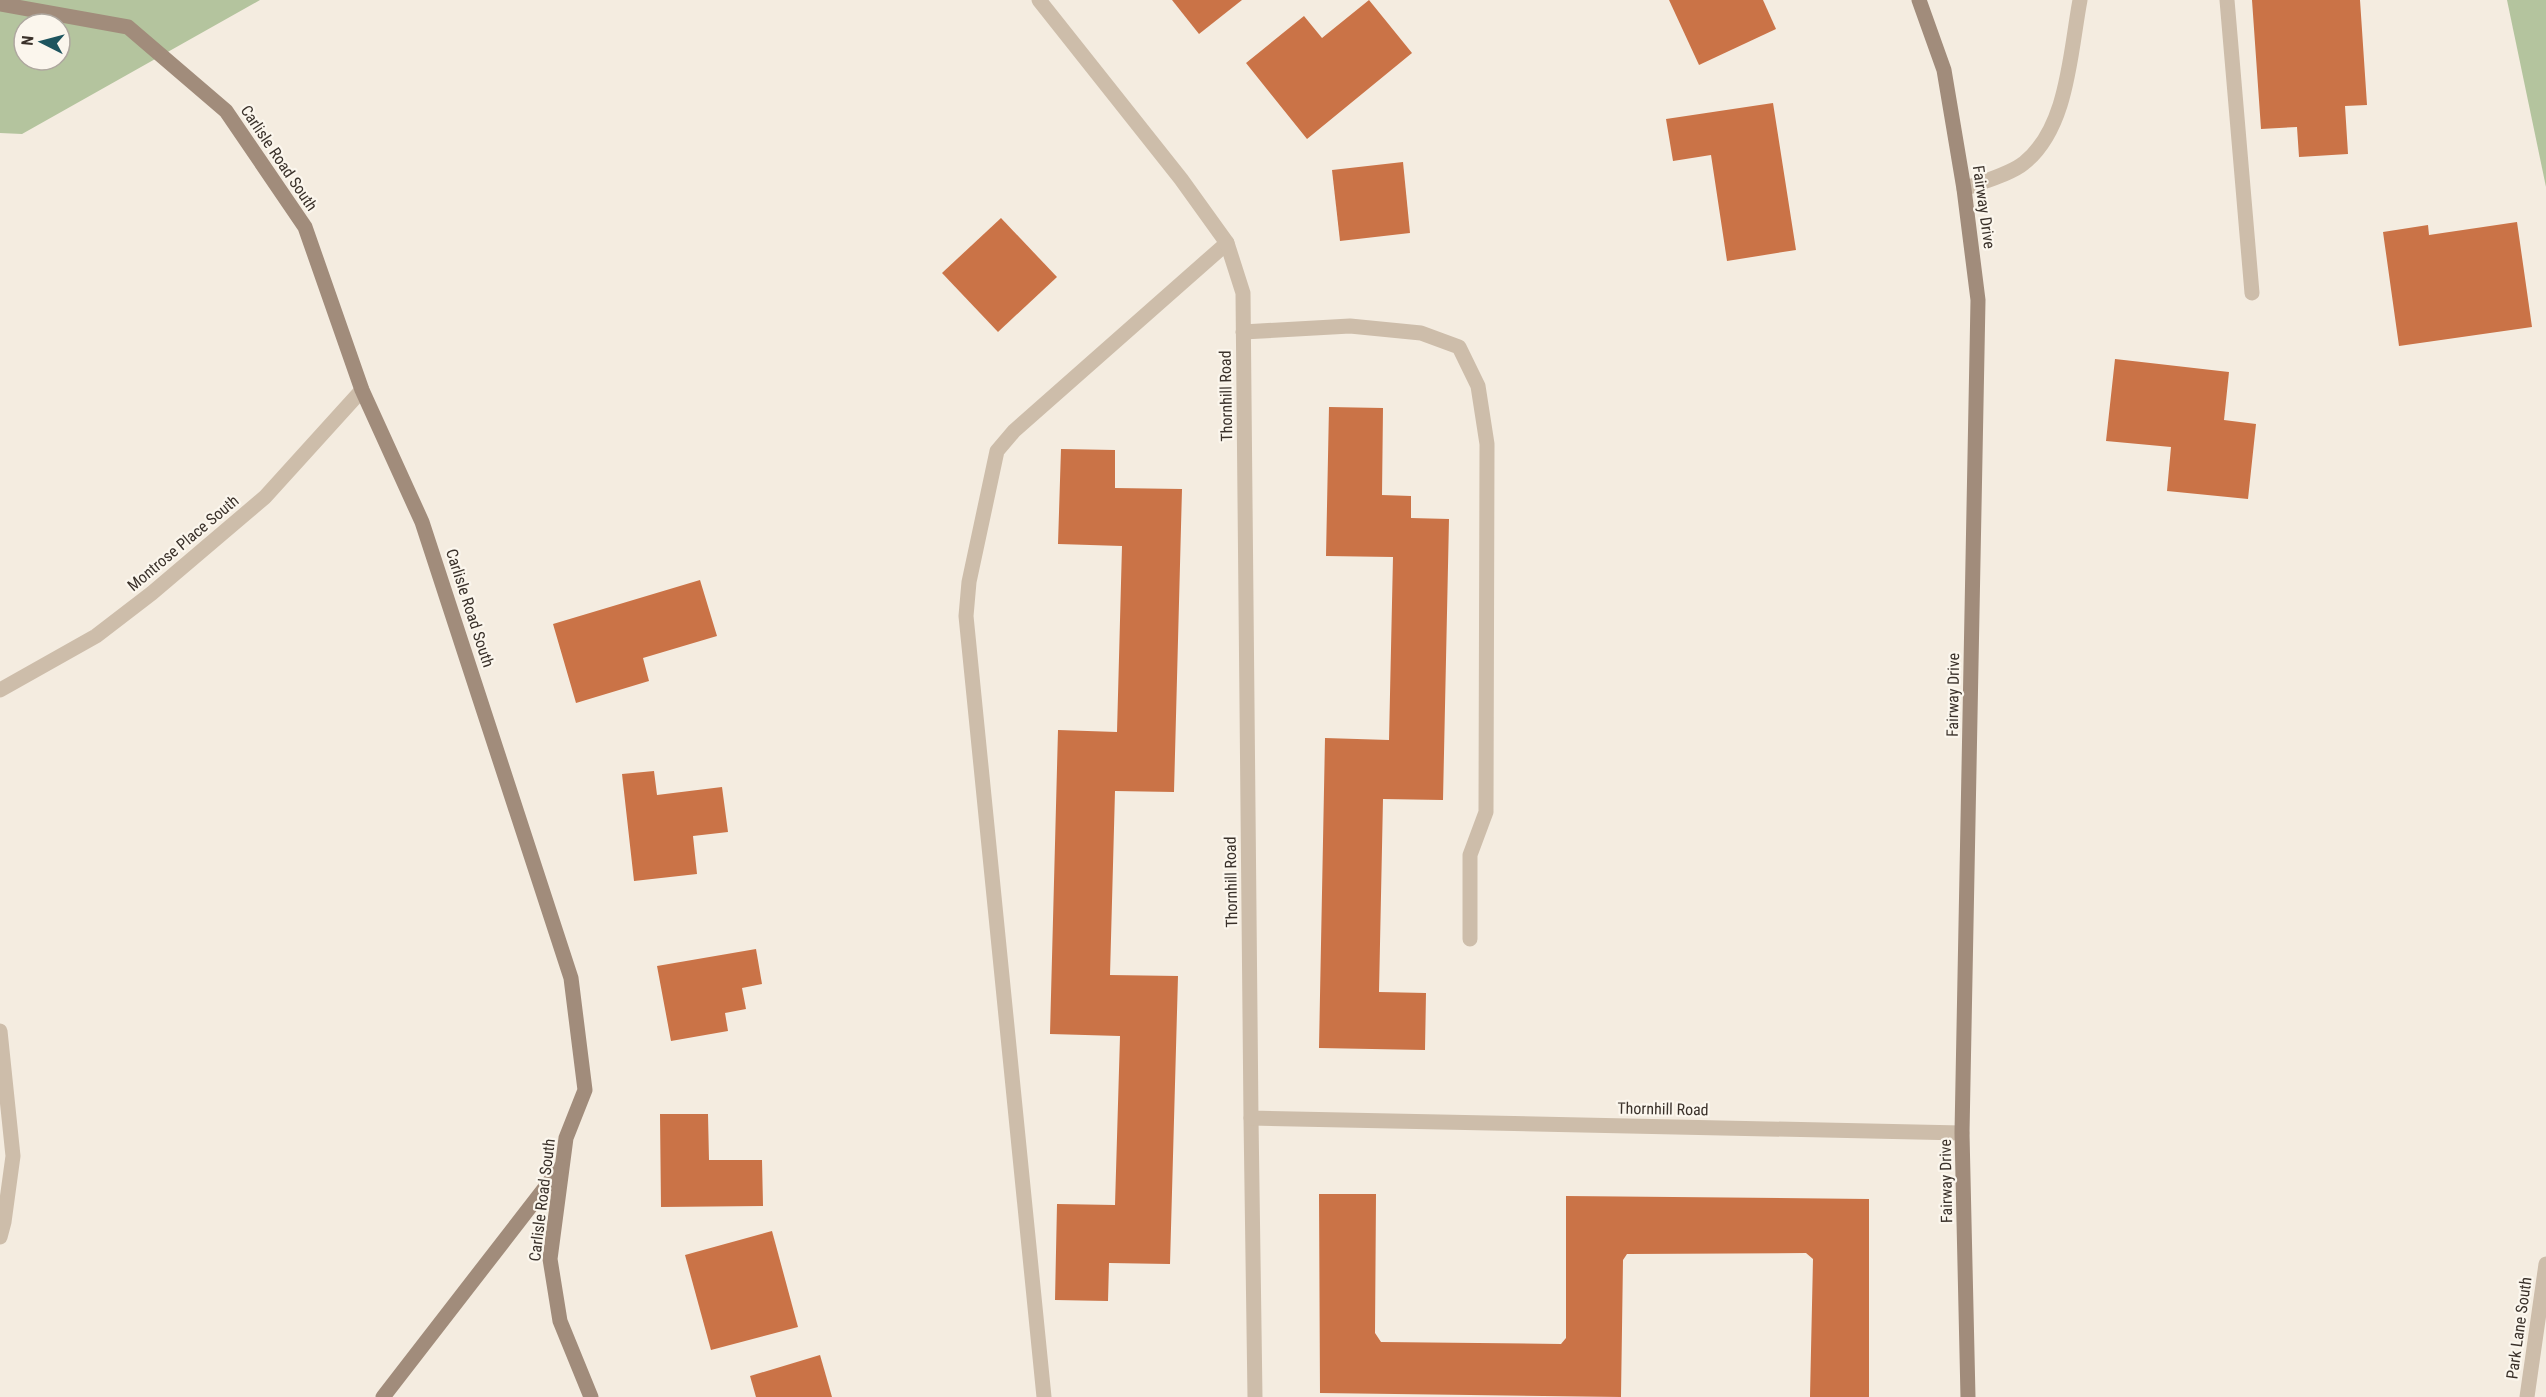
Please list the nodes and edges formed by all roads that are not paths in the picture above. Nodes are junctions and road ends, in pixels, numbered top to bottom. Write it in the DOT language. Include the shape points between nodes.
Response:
graph roads {
  1 [pos="1039,0"];
  2 [pos="1919,0"];
  3 [pos="2080,0"];
  4 [pos="2227,0"];
  5 [pos="0,4"];
  6 [pos="1964,189"];
  7 [pos="1227,243"];
  8 [pos="2252,293"];
  9 [pos="1243,332"];
  10 [pos="362,390"];
  11 [pos="0,690"];
  12 [pos="1470,939"];
  13 [pos="0,1031"];
  14 [pos="1251,1118"];
  15 [pos="1962,1133"];
  16 [pos="562,1167"];
  17 [pos="0,1237"];
  18 [pos="2546,1264"];
  19 [pos="383,1397"];
  20 [pos="591,1397"];
  21 [pos="1044,1397"];
  22 [pos="1255,1397"];
  23 [pos="1968,1397"];
  24 [pos="2528,1397"];
  1 -- 7 [label="street, Thornhill Road"];
  2 -- 6 [label="street, Fairway Drive" via="1944,70"];
  3 -- 6 [label="street" via="2059,116 2046,141 2023,165"];
  4 -- 8 [label="street"];
  5 -- 10 [label="street, Carlisle Road South" via="128,27 226,111 305,227"];
  6 -- 15 [label="street, Fairway Drive" via="1978,300"];
  7 -- 9 [label="street, Thornhill Road" via="1243,293"];
  7 -- 21 [label="street" via="1014,431 997,451 969,582 966,616"];
  9 -- 12 [label="street" via="1350,326 1421,333 1459,347 1478,386 1487,444 1486,812 1470,855"];
  9 -- 14 [label="street, Thornhill Road"];
  10 -- 11 [label="street, Montrose Place South" via="265,497 152,594 96,636"];
  10 -- 16 [label="street, Carlisle Road South" via="422,522 571,978 585,1090 566,1138"];
  13 -- 17 [label="street" via="13,1156"];
  14 -- 15 [label="street, Thornhill Road"];
  14 -- 22 [label="street"];
  15 -- 23 [label="street, Fairway Drive"];
  16 -- 19 [label="street"];
  16 -- 20 [label="street, Carlisle Road South" via="550,1259 560,1321"];
  18 -- 24 [label="street, Park Lane South"];
}
